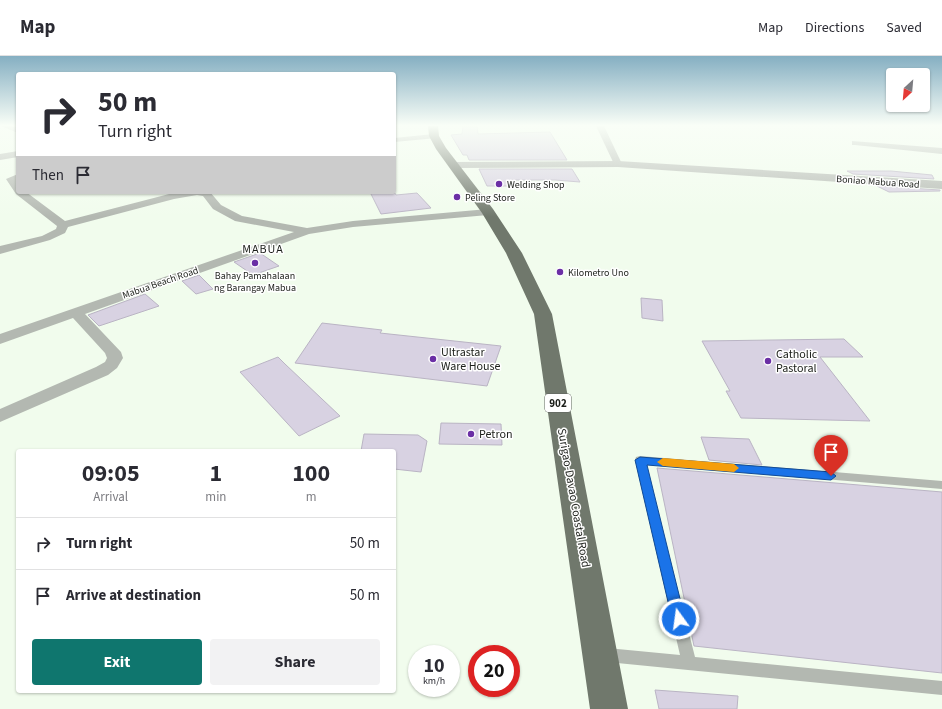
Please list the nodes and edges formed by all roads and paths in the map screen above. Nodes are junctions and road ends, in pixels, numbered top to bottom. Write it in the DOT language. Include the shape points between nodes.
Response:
graph roads {
  1 [pos="449,156"];
  2 [pos="614,156"];
  3 [pos="618,164"];
  4 [pos="454,165"];
  5 [pos="16,178"];
  6 [pos="942,185"];
  7 [pos="16,187"];
  8 [pos="23,194"];
  9 [pos="185,194"];
  10 [pos="206,194"];
  11 [pos="488,212"];
  12 [pos="63,225"];
  13 [pos="307,231"];
  14 [pos="0,250"];
  15 [pos="75,312"];
  16 [pos="0,339"];
  17 [pos="0,416"];
  18 [pos="942,484"];
  19 [pos="600,654"];
  20 [pos="689,663"];
  21 [pos="942,688"];
  22 [pos="609,709"];
  1 -- 4 [label="highway, Surigao-Davao Coastal Road / 902"];
  2 -- 3 [label="street"];
  3 -- 4 [label="street, Boniao Mabua Road"];
  3 -- 6 [label="street, Boniao Mabua Road"];
  4 -- 11 [label="highway, Surigao-Davao Coastal Road / 902"];
  5 -- 7 [label="street" via="11,179"];
  8 -- 12 [label="street"];
  9 -- 12 [label="street"];
  10 -- 13 [label="street" via="217,207 239,219"];
  11 -- 13 [label="street, Mabua Beach Road" via="353,224"];
  11 -- 19 [label="highway, Surigao-Davao Coastal Road / 902" via="514,253 543,314"];
  12 -- 14 [label="street" via="61,231 46,238"];
  13 -- 15 [label="street, Mabua Beach Road"];
  15 -- 16 [label="street, Mabua Beach Road"];
  15 -- 17 [label="street" via="113,352 116,358 111,365"];
  18 -- 20 [label="lane" via="640,460"];
  19 -- 20 [label="lane"];
  19 -- 22 [label="highway, Surigao-Davao Coastal Road / 902"];
  20 -- 21 [label="lane"];
}
